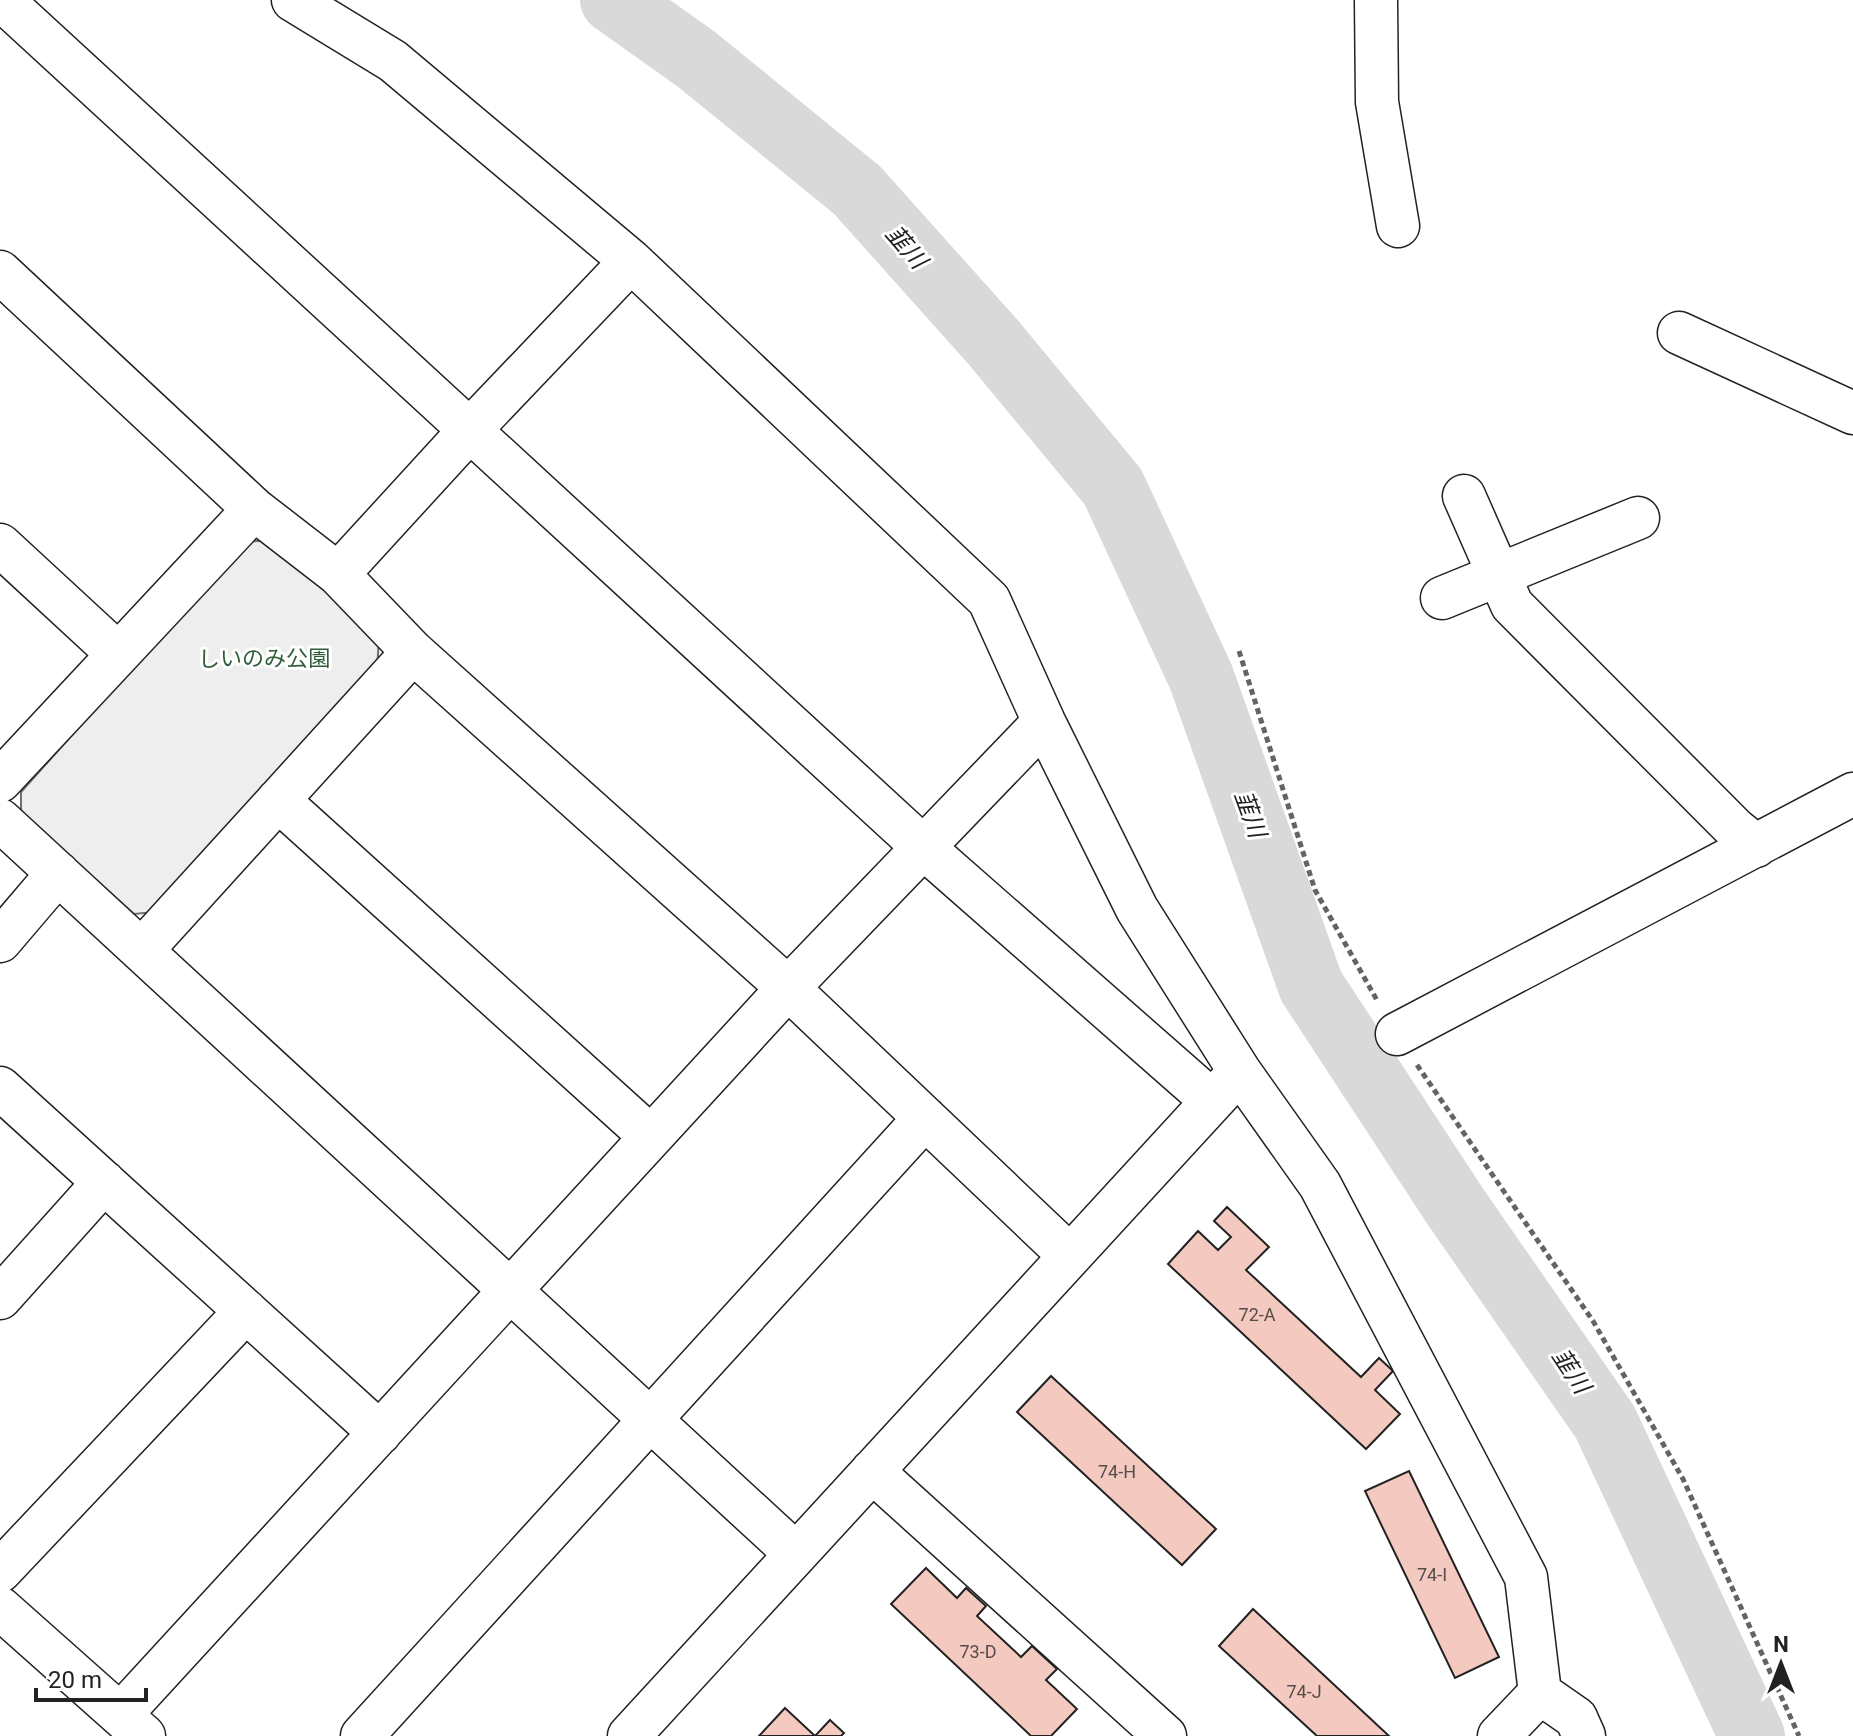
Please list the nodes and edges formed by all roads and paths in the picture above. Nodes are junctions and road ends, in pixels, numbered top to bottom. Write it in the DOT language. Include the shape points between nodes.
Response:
graph roads {
  1 [pos="293,0"];
  2 [pos="1376,0"];
  3 [pos="15,15"];
  4 [pos="1398,226"];
  5 [pos="631,261"];
  6 [pos="0,272"];
  7 [pos="1679,333"];
  8 [pos="1853,413"];
  9 [pos="469,431"];
  10 [pos="1464,496"];
  11 [pos="254,509"];
  12 [pos="1638,518"];
  13 [pos="0,545"];
  14 [pos="338,574"];
  15 [pos="1499,575"];
  16 [pos="1442,598"];
  17 [pos="1239,651"];
  18 [pos="413,652"];
  19 [pos="118,654"];
  20 [pos="1044,722"];
  21 [pos="0,781"];
  22 [pos="1853,794"];
  23 [pos="278,800"];
  24 [pos="0,820"];
  25 [pos="1756,846"];
  26 [pos="924,848"];
  27 [pos="58,873"];
  28 [pos="0,941"];
  29 [pos="142,950"];
  30 [pos="788,988"];
  31 [pos="1397,1034"];
  32 [pos="1226,1086"];
  33 [pos="0,1088"];
  34 [pos="925,1118"];
  35 [pos="651,1137"];
  36 [pos="104,1182"];
  37 [pos="1070,1256"];
  38 [pos="510,1290"];
  39 [pos="0,1298"];
  40 [pos="246,1311"];
  41 [pos="650,1420"];
  42 [pos="380,1433"];
  43 [pos="872,1471"];
  44 [pos="796,1554"];
  45 [pos="0,1571"];
  46 [pos="0,1608"];
  47 [pos="1540,1693"];
  48 [pos="133,1725"];
  49 [pos="362,1736"];
  50 [pos="629,1736"];
  51 [pos="1165,1736"];
  52 [pos="1499,1736"];
  53 [pos="1584,1736"];
  54 [pos="1799,1736"];
  1 -- 5 [label="street" via="393,61"];
  2 -- 4 [label="street" via="1377,102"];
  3 -- 9 [label="street"];
  5 -- 9 [label="street"];
  5 -- 20 [label="street" via="989,600"];
  6 -- 11 [label="street"];
  7 -- 8 [label="street"];
  9 -- 14 [label="street"];
  9 -- 26 [label="street"];
  10 -- 15 [label="street"];
  11 -- 14 [label="street"];
  11 -- 19 [label="street"];
  12 -- 15 [label="street"];
  13 -- 19 [label="street"];
  14 -- 18 [label="street"];
  15 -- 16 [label="street"];
  15 -- 25 [label="street" via="1512,605"];
  17 -- 31 [label="path" via="1315,890"];
  18 -- 23 [label="street"];
  18 -- 30 [label="street"];
  19 -- 21 [label="street"];
  20 -- 26 [label="street"];
  20 -- 32 [label="street"];
  22 -- 25 [label="street"];
  23 -- 29 [label="street"];
  23 -- 35 [label="street"];
  24 -- 27 [label="street"];
  25 -- 31 [label="street"];
  26 -- 30 [label="street"];
  26 -- 32 [label="street"];
  27 -- 28 [label="street"];
  27 -- 29 [label="street"];
  29 -- 38 [label="street"];
  30 -- 34 [label="street"];
  30 -- 35 [label="street"];
  31 -- 54 [label="path" via="1593,1321 1683,1479"];
  32 -- 37 [label="street"];
  32 -- 47 [label="street" via="1320,1185 1526,1577"];
  33 -- 36 [label="street"];
  34 -- 37 [label="street"];
  34 -- 41 [label="street"];
  35 -- 38 [label="street"];
  36 -- 39 [label="street"];
  36 -- 40 [label="street"];
  37 -- 43 [label="street"];
  38 -- 41 [label="street"];
  38 -- 42 [label="street"];
  40 -- 42 [label="street"];
  40 -- 45 [label="street"];
  41 -- 44 [label="street"];
  41 -- 49 [label="street"];
  42 -- 48 [label="street"];
  43 -- 44 [label="street"];
  43 -- 51 [label="street"];
  44 -- 50 [label="street"];
  46 -- 48 [label="street"];
  47 -- 52 [label="street"];
  47 -- 53 [label="street" via="1576,1718"];
}
